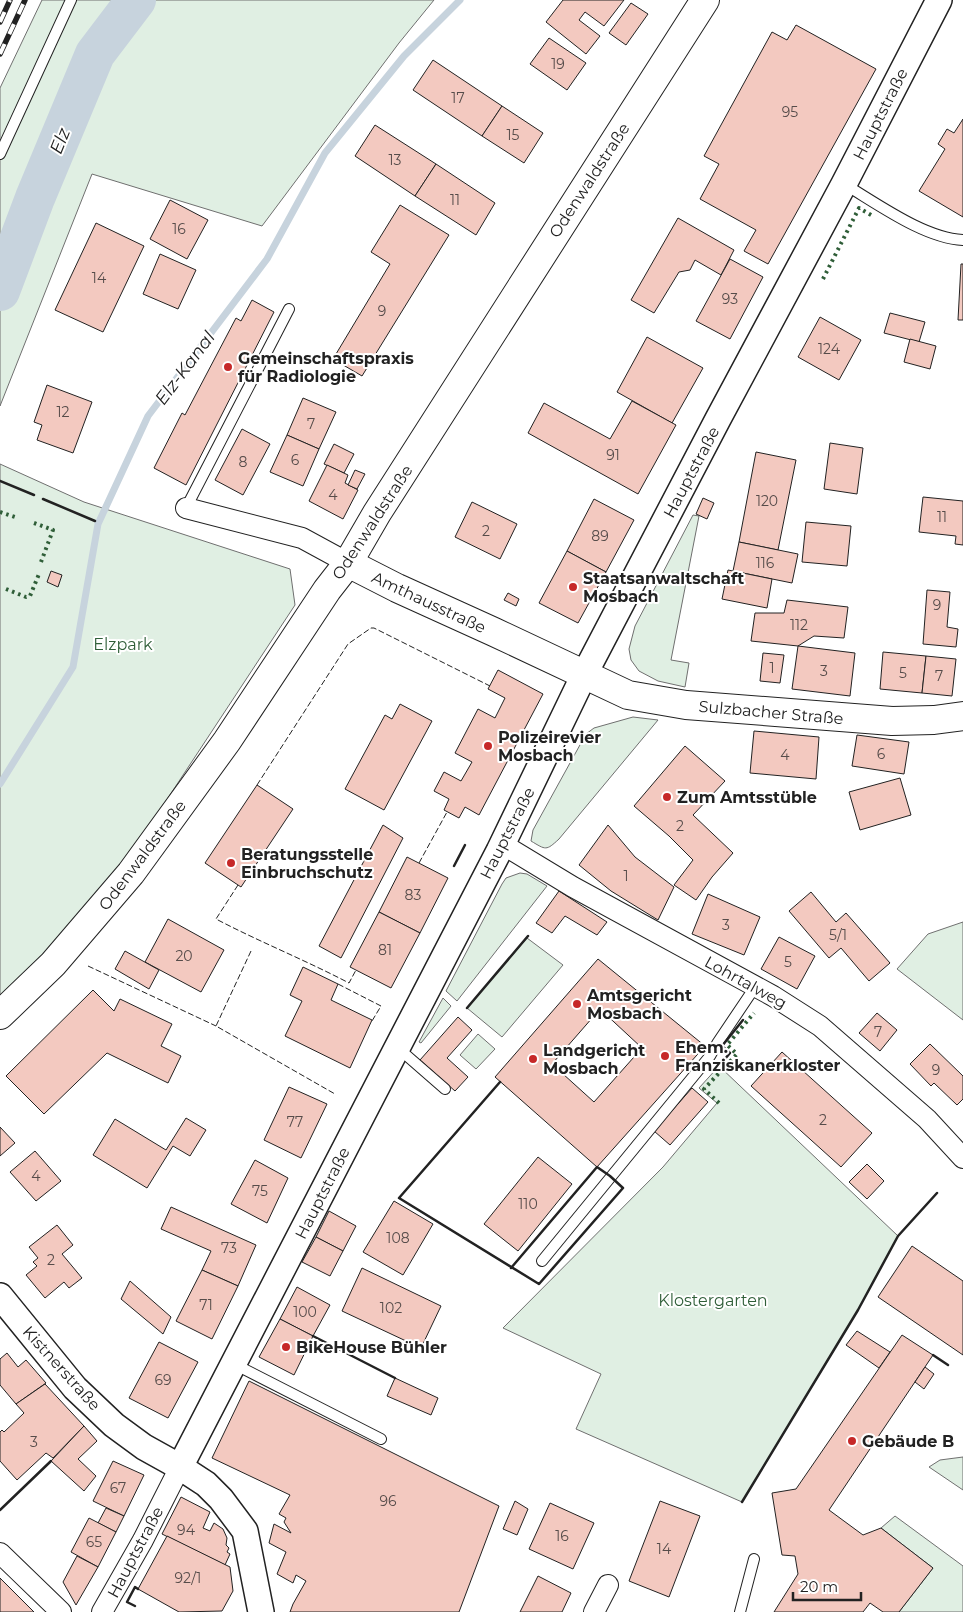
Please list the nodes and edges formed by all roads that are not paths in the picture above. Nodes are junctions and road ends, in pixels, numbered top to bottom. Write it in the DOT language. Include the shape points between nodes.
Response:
graph roads {
  1 [pos="71,0"];
  2 [pos="705,0"];
  3 [pos="939,0"];
  4 [pos="0,154"];
  5 [pos="844,184"];
  6 [pos="963,240"];
  7 [pos="289,309"];
  8 [pos="186,508"];
  9 [pos="348,563"];
  10 [pos="584,675"];
  11 [pos="963,716"];
  12 [pos="502,844"];
  13 [pos="755,987"];
  14 [pos="0,1015"];
  15 [pos="397,1048"];
  16 [pos="445,1089"];
  17 [pos="963,1158"];
  18 [pos="542,1261"];
  19 [pos="0,1296"];
  20 [pos="234,1364"];
  21 [pos="381,1439"];
  22 [pos="180,1467"];
  23 [pos="0,1553"];
  24 [pos="754,1559"];
  25 [pos="608,1585"];
  26 [pos="61,1612"];
  27 [pos="102,1612"];
  28 [pos="261,1612"];
  29 [pos="594,1612"];
  30 [pos="740,1612"];
  1 -- 4 [label="lane"];
  2 -- 9 [label="main road, Odenwaldstraße"];
  3 -- 5 [label="street, Hauptstraße"];
  5 -- 6 [label="lane" via="922,229 943,238"];
  5 -- 10 [label="street, Hauptstraße"];
  7 -- 8 [label="lane"];
  8 -- 9 [label="street, Amthausstraße" via="302,538"];
  9 -- 10 [label="main road, Amthausstraße"];
  9 -- 14 [label="main road, Odenwaldstraße" via="131,873 53,964"];
  10 -- 11 [label="main road, Sulzbacher Straße" via="628,695 686,706 892,722"];
  10 -- 12 [label="street, Hauptstraße"];
  12 -- 13 [label="street, Lohrtalweg"];
  12 -- 15 [label="street, Hauptstraße"];
  13 -- 17 [label="street, Lohrtalweg" via="820,1026 927,1119"];
  13 -- 18 [label="lane" via="710,1056"];
  15 -- 16 [label="lane"];
  15 -- 20 [label="street, Hauptstraße"];
  19 -- 22 [label="street, Kistnerstraße" via="75,1388 114,1425"];
  20 -- 21 [label="lane"];
  20 -- 22 [label="street, Hauptstraße"];
  22 -- 27 [label="street, Hauptstraße"];
  22 -- 28 [label="street, Kistnerstraße" via="206,1484 245,1531"];
  23 -- 26 [label="street"];
  24 -- 30 [label="lane"];
  25 -- 29 [label="street"];
}
